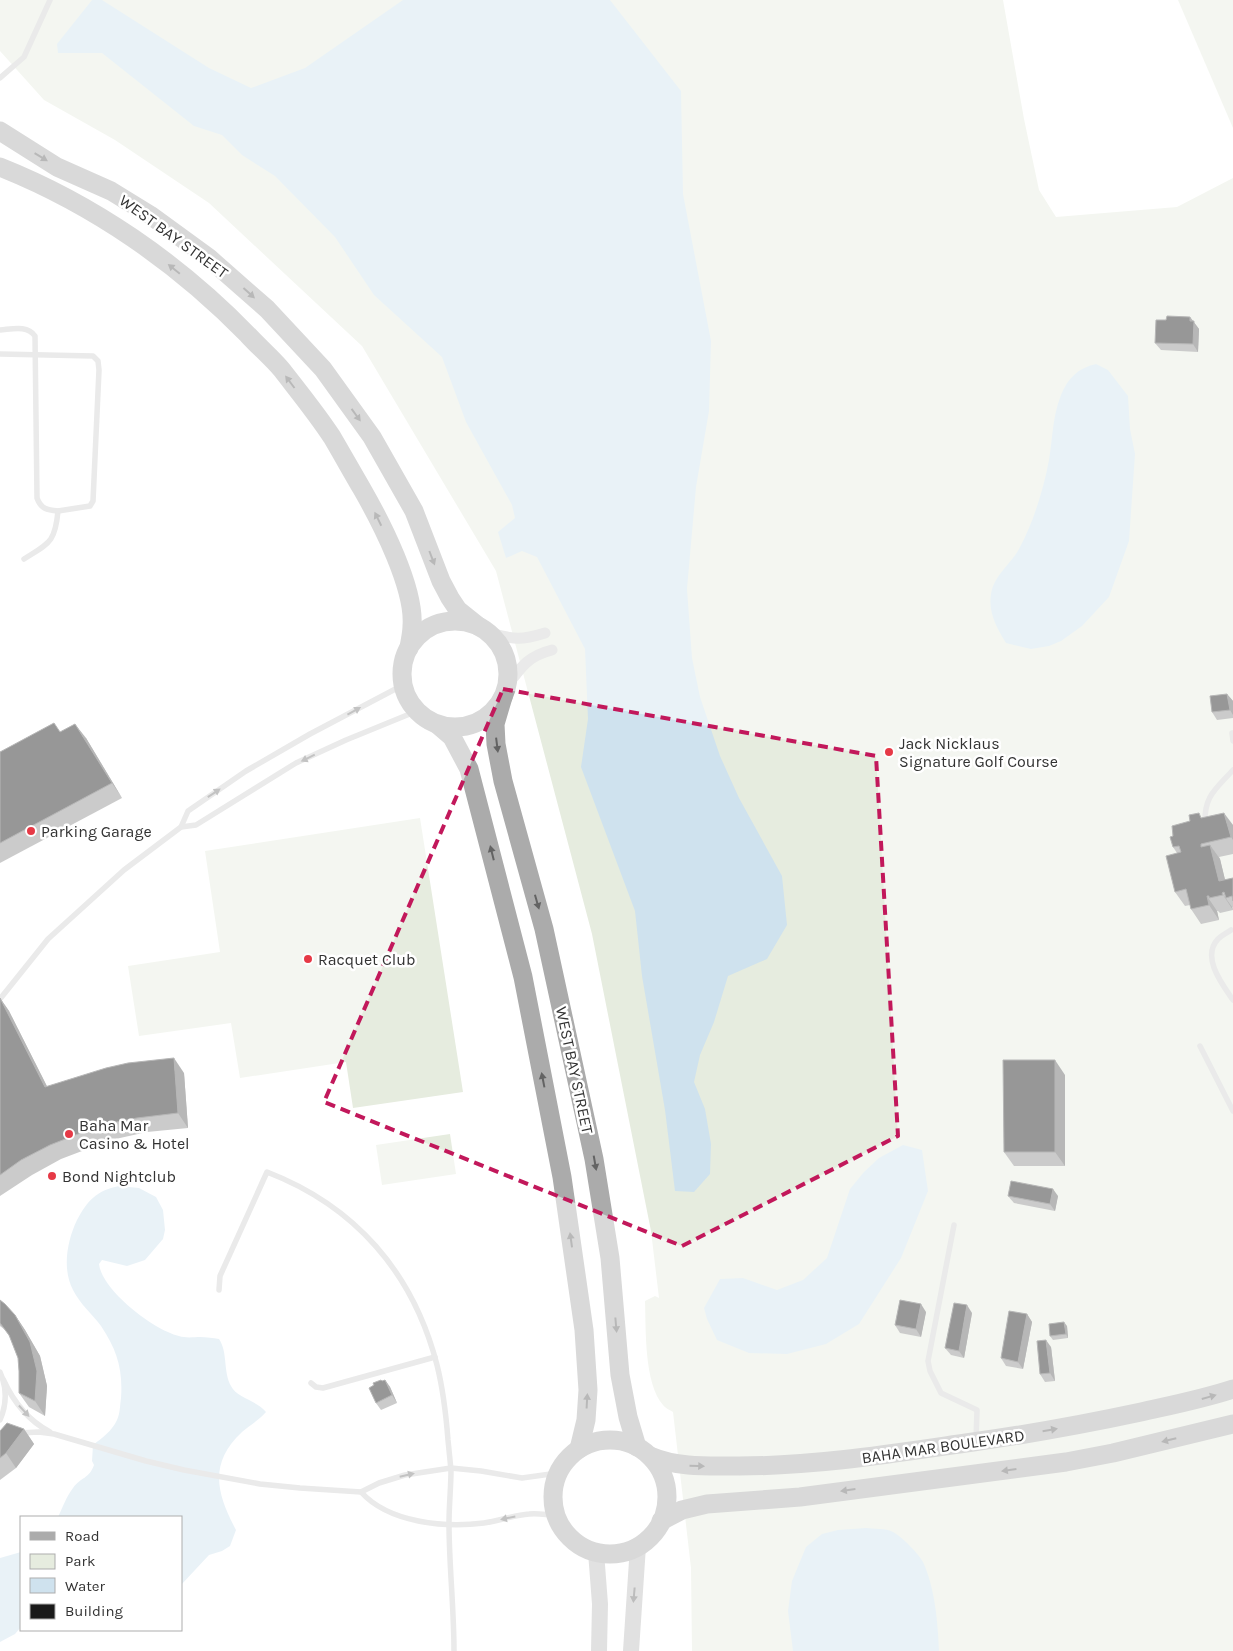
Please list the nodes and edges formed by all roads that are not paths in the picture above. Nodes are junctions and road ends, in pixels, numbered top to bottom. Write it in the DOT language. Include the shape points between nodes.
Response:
graph roads {
  1 [pos="50,0"];
  2 [pos="0,78"];
  3 [pos="0,131"];
  4 [pos="0,167"];
  5 [pos="0,330"];
  6 [pos="0,354"];
  7 [pos="36,355"];
  8 [pos="58,511"];
  9 [pos="24,559"];
  10 [pos="483,629"];
  11 [pos="544,633"];
  12 [pos="409,648"];
  13 [pos="552,650"];
  14 [pos="403,685"];
  15 [pos="505,692"];
  16 [pos="417,711"];
  17 [pos="438,724"];
  18 [pos="1232,733"];
  19 [pos="1233,741"];
  20 [pos="1233,770"];
  21 [pos="1205,824"];
  22 [pos="181,827"];
  23 [pos="1231,930"];
  24 [pos="0,999"];
  25 [pos="1233,1000"];
  26 [pos="1200,1046"];
  27 [pos="1233,1111"];
  28 [pos="954,1225"];
  29 [pos="219,1290"];
  30 [pos="435,1357"];
  31 [pos="0,1372"];
  32 [pos="3,1379"];
  33 [pos="311,1383"];
  34 [pos="1233,1389"];
  35 [pos="0,1420"];
  36 [pos="1233,1424"];
  37 [pos="11,1434"];
  38 [pos="54,1434"];
  39 [pos="976,1442"];
  40 [pos="579,1449"];
  41 [pos="644,1452"];
  42 [pos="451,1468"];
  43 [pos="558,1473"];
  44 [pos="361,1492"];
  45 [pos="556,1515"];
  46 [pos="661,1521"];
  47 [pos="449,1524"];
  48 [pos="638,1546"];
  49 [pos="596,1552"];
  50 [pos="454,1651"];
  51 [pos="599,1651"];
  52 [pos="631,1651"];
  1 -- 2 [label="lane" via="24,56"];
  3 -- 10 [label="main road, WEST BAY STREET, one-way" via="57,167 111,192 150,215 209,258 267,309 323,370 372,437 414,511 450,598 458,610"];
  12 -- 4 [label="main road, WEST BAY STREET, one-way" via="413,625 411,604 392,548 371,504 331,436 280,369 220,306 152,251 84,207 29,178"];
  5 -- 7 [label="lane" via="31,331 35,336"];
  6 -- 7 [label="lane"];
  7 -- 8 [label="lane" via="37,498 44,510"];
  7 -- 8 [label="lane" via="93,356 98,361 93,501 90,506"];
  8 -- 9 [label="lane" via="49,543"];
  10 -- 11 [label="street" via="513,639"];
  10 -- 12 [label="main road" via="467,622 441,623 420,634"];
  10 -- 15 [label="main road" via="503,651 508,674"];
  12 -- 14 [label="main road" via="402,666"];
  13 -- 15 [label="street" via="531,657 523,664"];
  14 -- 16 [label="main road"];
  22 -- 14 [label="lane, one-way" via="188,811 246,771"];
  15 -- 17 [label="main road" via="493,712 479,722 463,727"];
  15 -- 41 [label="main road, WEST BAY STREET, one-way" via="495,724 496,744 503,781 544,929 594,1159 610,1258 620,1375 628,1417"];
  16 -- 17 [label="main road"];
  16 -- 22 [label="lane, one-way" via="304,759 196,825"];
  40 -- 17 [label="main road, WEST BAY STREET, one-way" via="586,1420 588,1390 584,1330 562,1177 523,977 469,769 452,737"];
  18 -- 19 [label="lane"];
  20 -- 21 [label="lane" via="1210,796"];
  22 -- 24 [label="lane" via="124,870 48,939"];
  23 -- 25 [label="lane" via="1218,939 1212,958 1217,974"];
  26 -- 27 [label="lane"];
  28 -- 39 [label="lane" via="928,1360 941,1393 978,1410"];
  29 -- 30 [label="lane" via="220,1276 266,1172 319,1197 366,1235 384,1255 412,1299"];
  30 -- 33 [label="lane" via="323,1388"];
  30 -- 42 [label="lane"];
  31 -- 32 [label="lane"];
  32 -- 35 [label="lane" via="6,1396"];
  32 -- 38 [label="lane, one-way" via="20,1407"];
  39 -- 34 [label="main road, BAHA MAR BOULEVARD, one-way" via="1089,1423"];
  36 -- 46 [label="main road, BAHA MAR BOULEVARD, one-way" via="1066,1462 800,1497 707,1504 682,1510"];
  37 -- 38 [label="lane"];
  38 -- 44 [label="lane" via="146,1461 227,1478 289,1487"];
  41 -- 39 [label="main road, BAHA MAR BOULEVARD, one-way" via="662,1462 693,1466 762,1466"];
  40 -- 41 [label="main road" via="607,1440 623,1442"];
  40 -- 43 [label="main road" via="566,1460"];
  41 -- 46 [label="main road" via="660,1471 666,1486 666,1504"];
  42 -- 43 [label="lane" via="522,1478"];
  44 -- 42 [label="lane, one-way" via="405,1475"];
  42 -- 47 [label="lane"];
  43 -- 45 [label="main road" via="553,1496"];
  44 -- 47 [label="lane" via="378,1506 403,1516"];
  45 -- 47 [label="lane, one-way" via="528,1514 486,1523"];
  45 -- 49 [label="main road" via="570,1538"];
  46 -- 48 [label="main road" via="652,1535"];
  47 -- 50 [label="lane"];
  48 -- 49 [label="main road" via="618,1553"];
  48 -- 52 [label="main road, one-way"];
  49 -- 51 [label="main road"];
}
